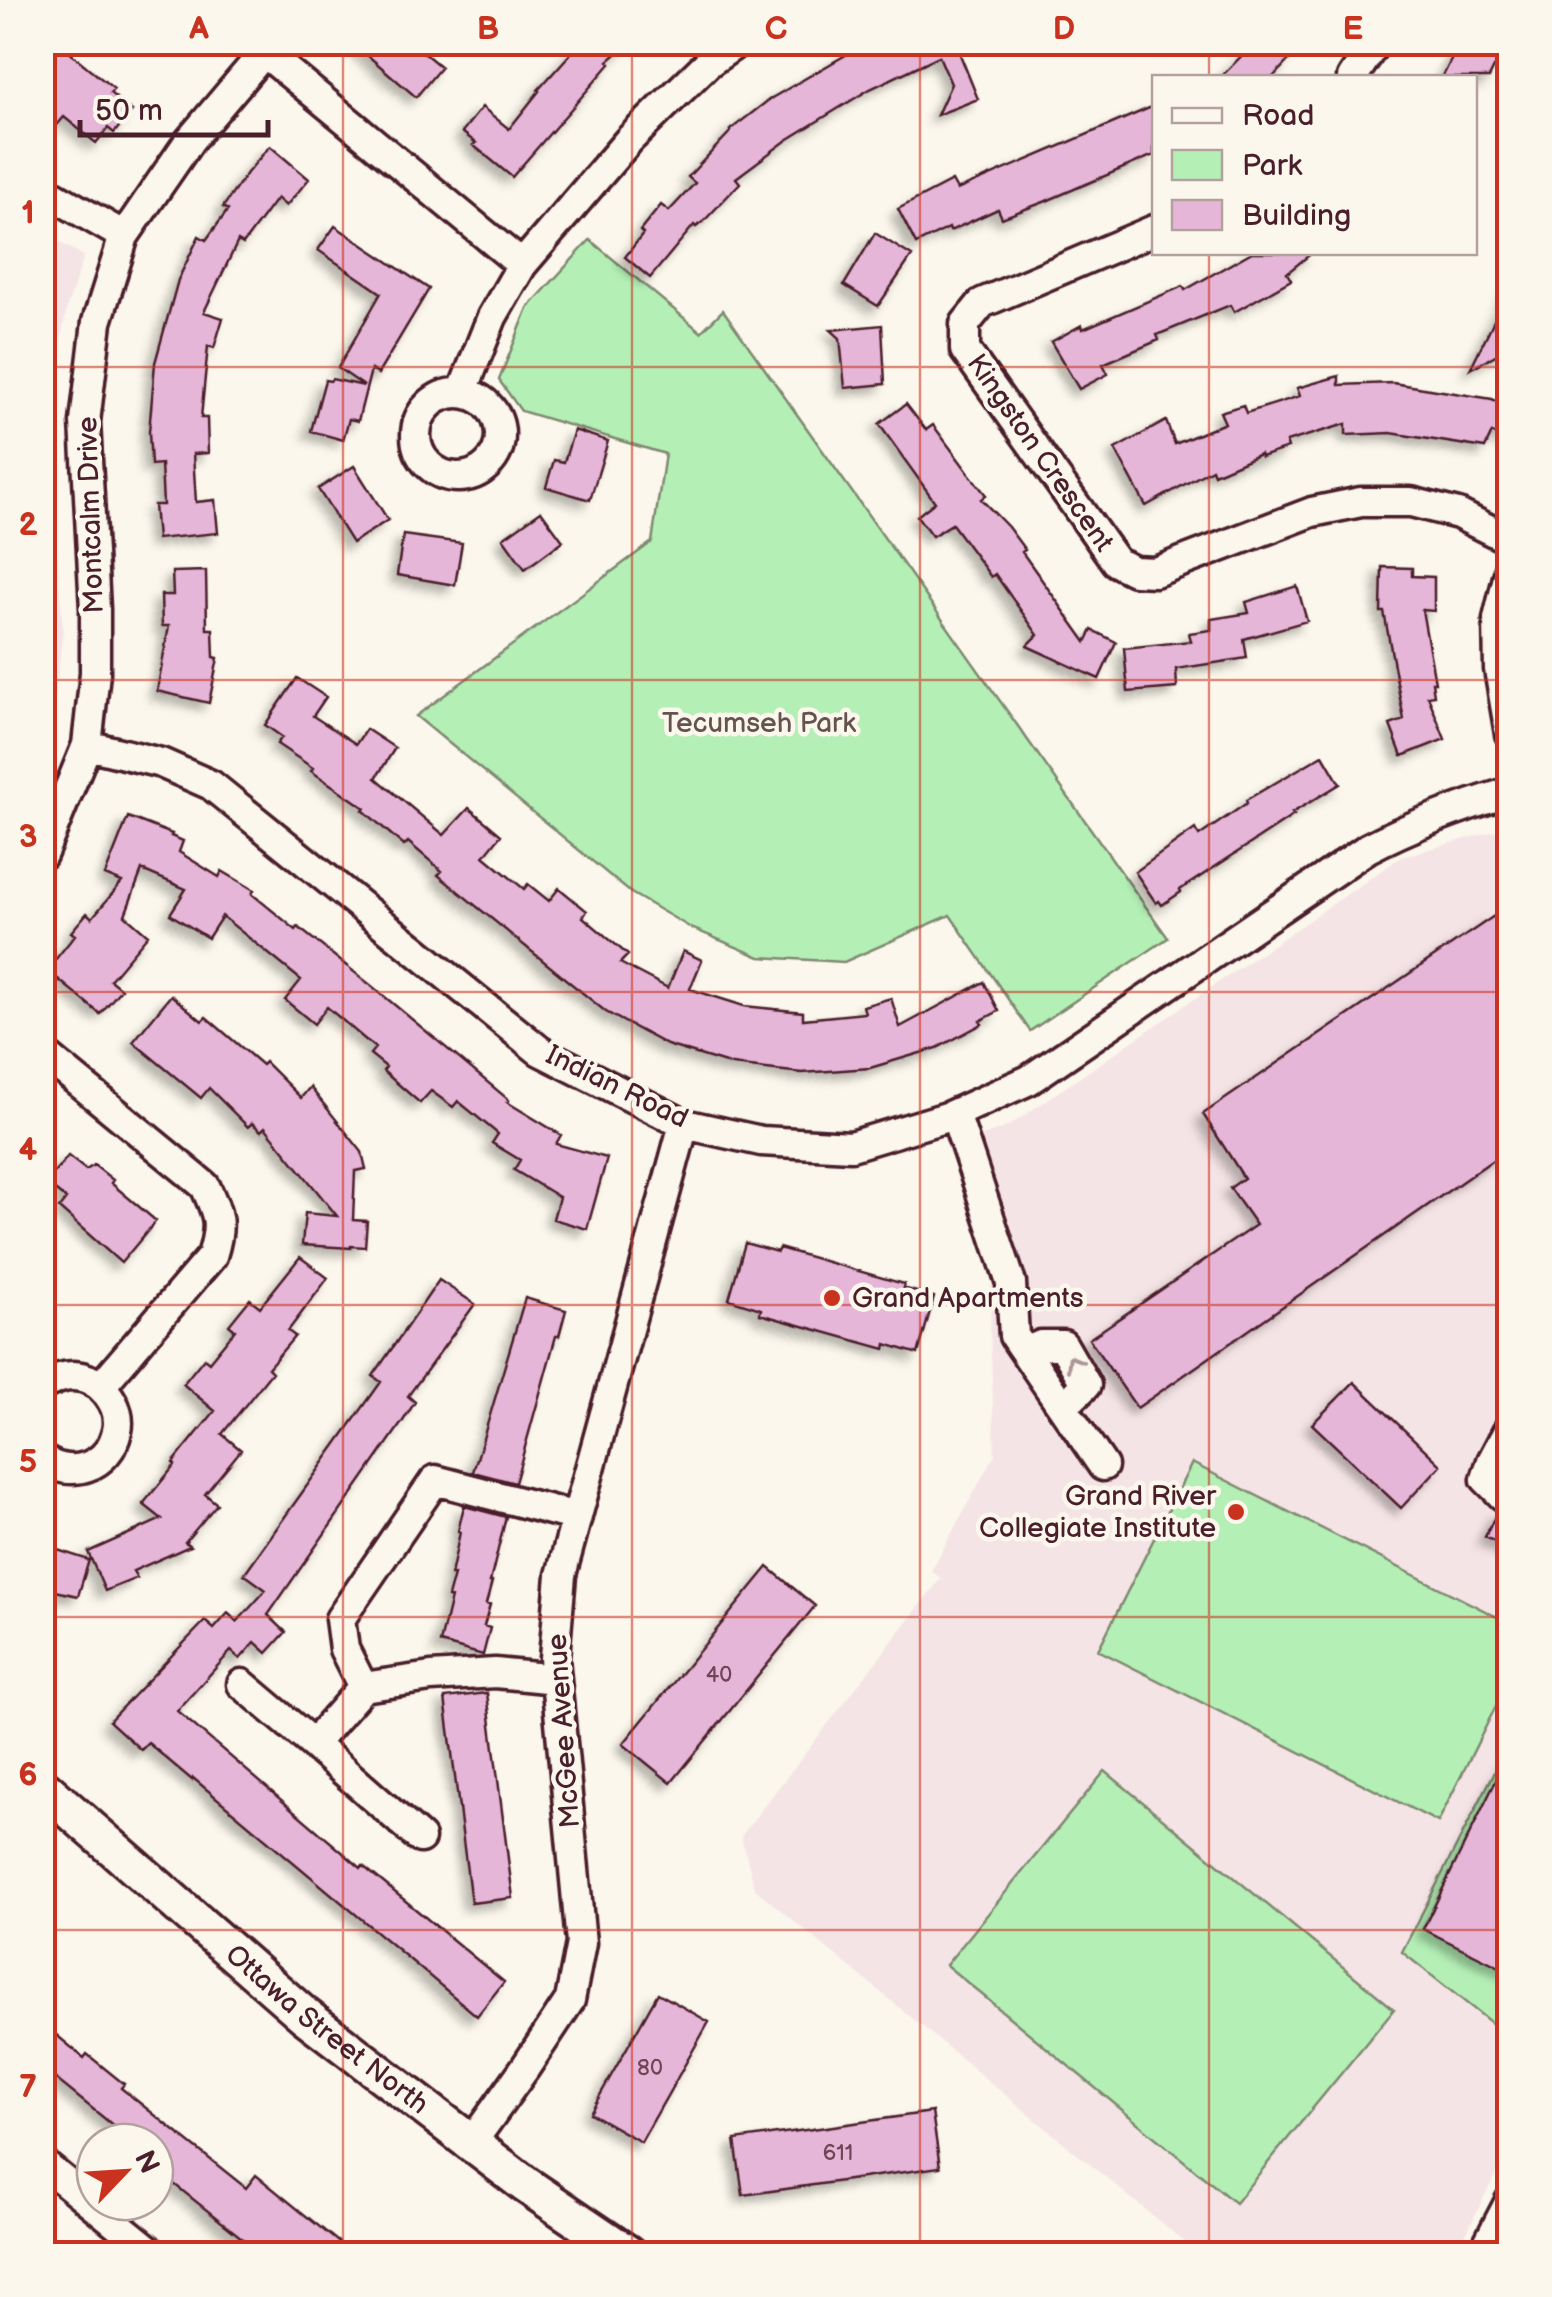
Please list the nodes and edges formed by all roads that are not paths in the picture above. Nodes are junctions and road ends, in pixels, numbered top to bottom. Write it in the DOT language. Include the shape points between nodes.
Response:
graph roads {
  1 [pos="738,42"];
  2 [pos="1376,42"];
  3 [pos="269,48"];
  4 [pos="1354,75"];
  5 [pos="42,189"];
  6 [pos="1152,231"];
  7 [pos="124,236"];
  8 [pos="522,265"];
  9 [pos="462,394"];
  10 [pos="1510,540"];
  11 [pos="1510,569"];
  12 [pos="1510,734"];
  13 [pos="86,745"];
  14 [pos="1510,792"];
  15 [pos="42,855"];
  16 [pos="42,1052"];
  17 [pos="955,1114"];
  18 [pos="684,1124"];
  19 [pos="42,1386"];
  20 [pos="100,1386"];
  21 [pos="1510,1427"];
  22 [pos="42,1459"];
  23 [pos="1104,1466"];
  24 [pos="1510,1500"];
  25 [pos="576,1517"];
  26 [pos="556,1679"];
  27 [pos="242,1684"];
  28 [pos="363,1687"];
  29 [pos="313,1744"];
  30 [pos="42,1786"];
  31 [pos="420,1838"];
  32 [pos="472,2142"];
  33 [pos="42,2163"];
  34 [pos="1510,2201"];
  35 [pos="154,2254"];
  36 [pos="628,2254"];
  37 [pos="1485,2254"];
  1 -- 8 [label="street" via="708,62 629,140"];
  2 -- 4 [label="street"];
  3 -- 7 [label="street, Montcalm Drive" via="190,140"];
  3 -- 8 [label="street"];
  5 -- 7 [label="street"];
  6 -- 10 [label="street, Kingston Crescent" via="982,302 964,324 964,350 1116,562 1155,572 1312,512 1361,502 1411,502 1458,514"];
  7 -- 13 [label="street, Montcalm Drive" via="97,322 85,422 96,609"];
  8 -- 9 [label="street" via="492,317"];
  11 -- 12 [label="street" via="1498,619"];
  13 -- 15 [label="street, Montcalm Drive"];
  13 -- 18 [label="street, Indian Road" via="160,763 210,785 540,1051"];
  14 -- 17 [label="street, Indian Road" via="1452,809 1368,848 1029,1080"];
  16 -- 20 [label="street" via="205,1186 218,1212 212,1256"];
  17 -- 18 [label="street, Indian Road" via="851,1146 761,1141"];
  17 -- 23 [label="street" via="1012,1283 1014,1336"];
  18 -- 25 [label="street, McGee Avenue"];
  19 -- 20 [label="street" via="74,1376"];
  20 -- 22 [label="street" via="117,1414 108,1452 77,1470"];
  21 -- 24 [label="street" via="1486,1478"];
  25 -- 26 [label="street, McGee Avenue" via="561,1575"];
  25 -- 28 [label="street" via="435,1480 340,1619 344,1649"];
  26 -- 28 [label="street" via="494,1673"];
  26 -- 32 [label="street, McGee Avenue" via="581,1943 570,2000"];
  27 -- 29 [label="street"];
  28 -- 29 [label="street"];
  29 -- 31 [label="street"];
  30 -- 32 [label="main road, Ottawa Street North" via="304,2015"];
  32 -- 36 [label="main road, Ottawa Street North"];
  33 -- 35 [label="street"];
  34 -- 37 [label="street"];
}
